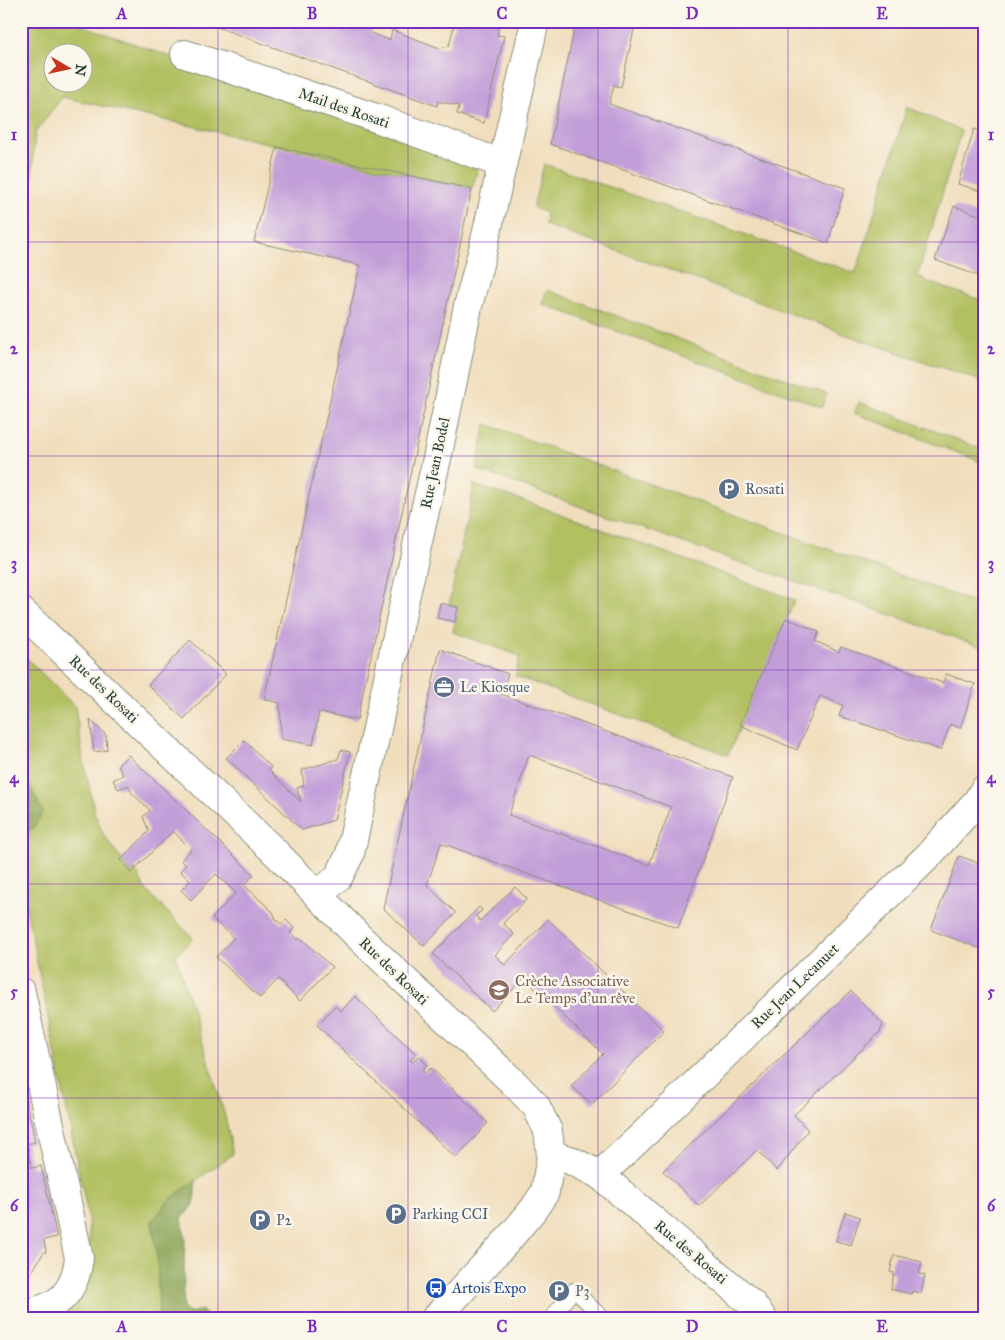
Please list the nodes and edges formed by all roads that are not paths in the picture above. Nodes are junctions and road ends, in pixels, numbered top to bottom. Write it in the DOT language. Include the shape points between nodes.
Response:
graph roads {
  1 [pos="535,21"];
  2 [pos="185,54"];
  3 [pos="503,162"];
  4 [pos="21,612"];
  5 [pos="984,790"];
  6 [pos="318,896"];
  7 [pos="22,1002"];
  8 [pos="551,1155"];
  9 [pos="600,1175"];
  10 [pos="21,1315"];
  11 [pos="435,1319"];
  12 [pos="550,1319"];
  13 [pos="604,1319"];
  14 [pos="763,1319"];
  1 -- 3 [label="street, Rue Jean Bodel"];
  2 -- 3 [label="street, Mail des Rosati"];
  3 -- 6 [label="street, Rue Jean Bodel" via="468,306 350,854 338,876"];
  4 -- 6 [label="street, Rue des Rosati"];
  5 -- 9 [label="street, Rue Jean Lecanuet" via="928,856"];
  6 -- 8 [label="street, Rue des Rosati" via="536,1106 548,1131"];
  7 -- 10 [label="street" via="78,1258 73,1284 65,1295 54,1305"];
  8 -- 9 [label="street, Rue des Rosati" via="570,1160"];
  8 -- 11 [label="street" via="545,1192 533,1210"];
  9 -- 14 [label="street, Rue des Rosati" via="752,1304"];
  12 -- 13 [label="lane" via="574,1290"];
}
